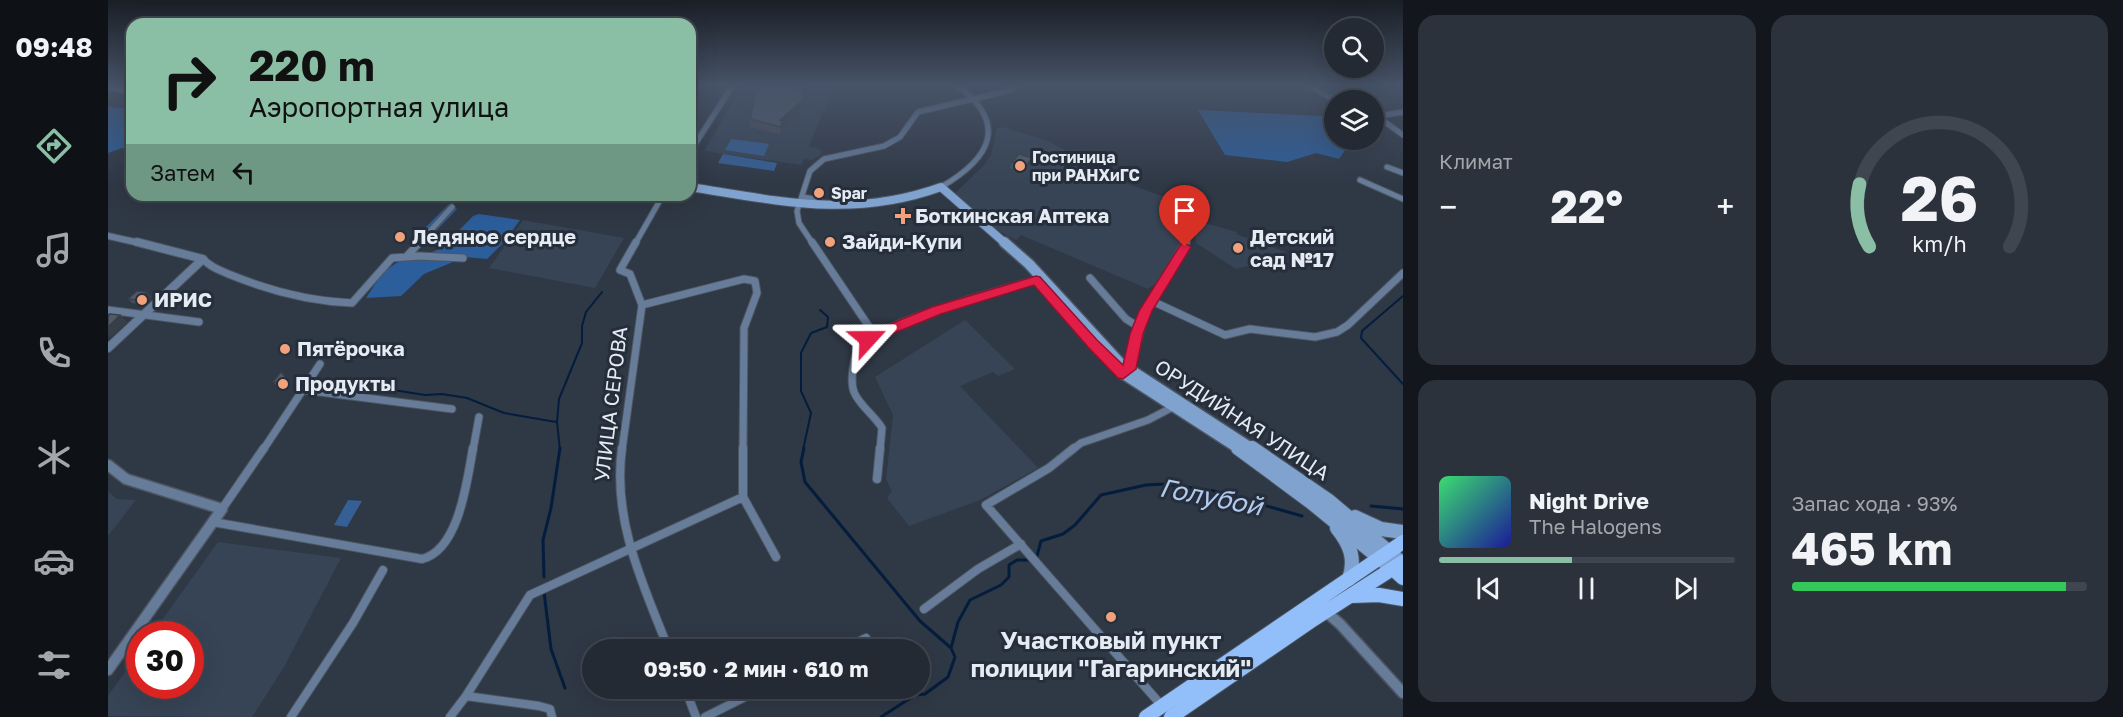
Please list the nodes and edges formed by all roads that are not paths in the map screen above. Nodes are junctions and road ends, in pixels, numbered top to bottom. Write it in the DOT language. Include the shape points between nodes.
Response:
graph roads {
  1 [pos="711,118"];
  2 [pos="913,118"];
  3 [pos="987,118"];
  4 [pos="1384,121"];
  5 [pos="1403,135"];
  6 [pos="696,142"];
  7 [pos="1387,167"];
  8 [pos="1403,173"];
  9 [pos="1360,180"];
  10 [pos="696,188"];
  11 [pos="938,188"];
  12 [pos="815,199"];
  13 [pos="1403,199"];
  14 [pos="800,200"];
  15 [pos="660,201"];
  16 [pos="453,207"];
  17 [pos="108,236"];
  18 [pos="1186,240"];
  19 [pos="407,256"];
  20 [pos="463,258"];
  21 [pos="203,260"];
  22 [pos="1403,273"];
  23 [pos="1090,278"];
  24 [pos="1036,280"];
  25 [pos="1152,301"];
  26 [pos="642,305"];
  27 [pos="108,310"];
  28 [pos="143,316"];
  29 [pos="199,322"];
  30 [pos="1139,327"];
  31 [pos="874,334"];
  32 [pos="108,348"];
  33 [pos="320,364"];
  34 [pos="1126,372"];
  35 [pos="304,390"];
  36 [pos="1173,407"];
  37 [pos="452,409"];
  38 [pos="479,417"];
  39 [pos="108,465"];
  40 [pos="878,479"];
  41 [pos="743,497"];
  42 [pos="1324,503"];
  43 [pos="222,509"];
  44 [pos="213,522"];
  45 [pos="1403,532"];
  46 [pos="1403,542"];
  47 [pos="1021,544"];
  48 [pos="629,549"];
  49 [pos="1384,555"];
  50 [pos="776,556"];
  51 [pos="1401,567"];
  52 [pos="383,570"];
  53 [pos="1349,588"];
  54 [pos="1403,598"];
  55 [pos="924,609"];
  56 [pos="1325,611"];
  57 [pos="665,639"];
  58 [pos="108,670"];
  59 [pos="1403,693"];
  60 [pos="466,696"];
  61 [pos="689,699"];
  62 [pos="741,699"];
  63 [pos="1166,712"];
  64 [pos="291,717"];
  65 [pos="450,717"];
  66 [pos="552,717"];
  67 [pos="696,717"];
  68 [pos="705,717"];
  69 [pos="1146,717"];
  1 -- 6 [label="street"];
  2 -- 14 [label="street" via="900,137 884,146 824,159 810,171"];
  3 -- 11 [label="street" via="983,153 973,165"];
  4 -- 5 [label="street"];
  7 -- 8 [label="street"];
  9 -- 13 [label="street"];
  10 -- 14 [label="main road"];
  11 -- 14 [label="main road" via="869,205 834,206"];
  11 -- 24 [label="main road"];
  11 -- 34 [label="main road" via="1029,264"];
  12 -- 14 [label="street"];
  14 -- 31 [label="street" via="797,216 802,229"];
  15 -- 26 [label="street, УЛИЦА СЕРОВА" via="620,270 630,274"];
  16 -- 19 [label="street"];
  17 -- 21 [label="street"];
  18 -- 25 [label="street, ОРУДИЙНАЯ УЛИЦА"];
  19 -- 20 [label="street"];
  19 -- 21 [label="street" via="392,258 352,303 310,300 267,290"];
  21 -- 28 [label="street"];
  22 -- 25 [label="street" via="1348,325 1315,337 1250,329 1226,335"];
  23 -- 30 [label="street"];
  24 -- 31 [label="street"];
  24 -- 34 [label="main road" via="1092,344"];
  25 -- 30 [label="street, ОРУДИЙНАЯ УЛИЦА"];
  26 -- 41 [label="street" via="744,279 755,281 758,286 744,328"];
  26 -- 48 [label="street, УЛИЦА СЕРОВА" via="619,469 618,493"];
  27 -- 28 [label="street"];
  28 -- 29 [label="street"];
  28 -- 32 [label="street"];
  30 -- 34 [label="street, ОРУДИЙНАЯ УЛИЦА"];
  31 -- 40 [label="street" via="860,347 852,384 854,393 882,428"];
  33 -- 35 [label="street"];
  34 -- 36 [label="main road, ОРУДИЙНАЯ УЛИЦА"];
  34 -- 42 [label="main road, ОРУДИЙНАЯ УЛИЦА" via="1240,439"];
  35 -- 37 [label="street"];
  35 -- 43 [label="street"];
  36 -- 42 [label="main road, ОРУДИЙНАЯ УЛИЦА"];
  36 -- 47 [label="street" via="1081,443 1049,468 986,504"];
  38 -- 44 [label="street" via="459,514 435,555 422,559"];
  39 -- 43 [label="street" via="126,479"];
  41 -- 48 [label="street"];
  41 -- 50 [label="street"];
  42 -- 45 [label="main road" via="1381,529"];
  42 -- 49 [label="main road, ОРУДИЙНАЯ УЛИЦА"];
  42 -- 53 [label="main road" via="1353,554"];
  43 -- 44 [label="street"];
  44 -- 58 [label="street"];
  46 -- 49 [label="main road"];
  47 -- 55 [label="street" via="978,569"];
  47 -- 63 [label="street"];
  48 -- 57 [label="street, УЛИЦА СЕРОВА"];
  48 -- 60 [label="street" via="530,595"];
  49 -- 51 [label="main road, ОРУДИЙНАЯ УЛИЦА"];
  49 -- 53 [label="main road"];
  51 -- 53 [label="main road"];
  52 -- 64 [label="street"];
  53 -- 54 [label="main road"];
  53 -- 56 [label="main road"];
  53 -- 63 [label="main road"];
  56 -- 59 [label="street"];
  56 -- 63 [label="main road"];
  60 -- 65 [label="street"];
  60 -- 66 [label="street" via="539,706 550,709"];
  61 -- 67 [label="street"];
  62 -- 68 [label="street"];
  63 -- 69 [label="main road"];
}
